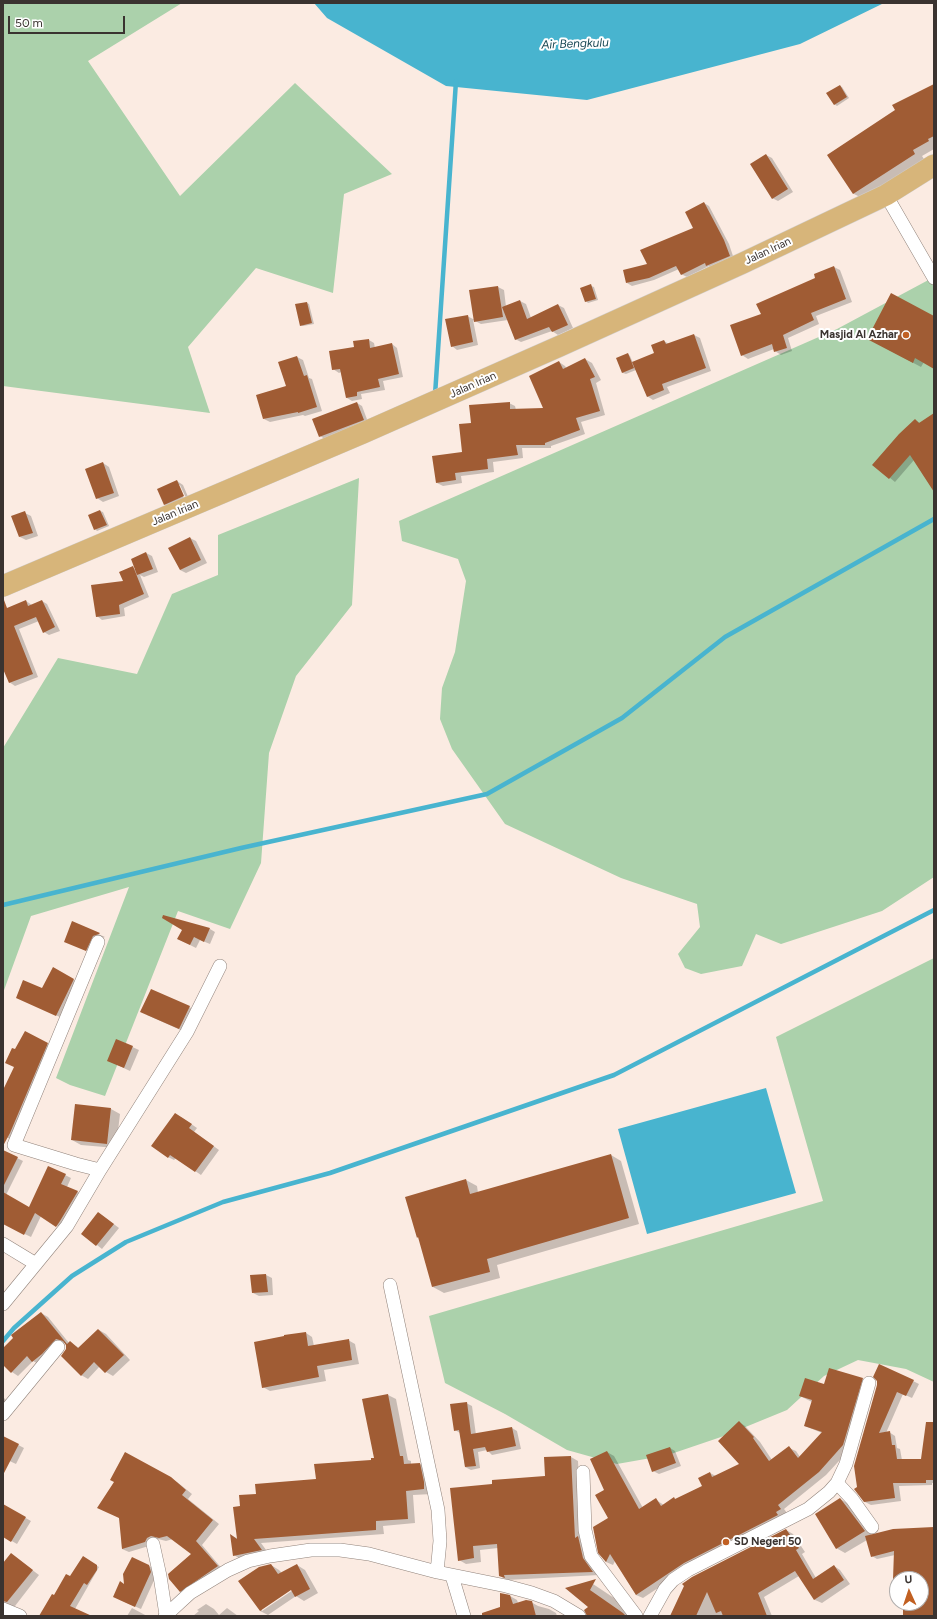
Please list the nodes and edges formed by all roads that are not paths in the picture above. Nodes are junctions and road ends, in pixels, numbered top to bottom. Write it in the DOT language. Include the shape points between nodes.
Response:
graph roads {
  1 [pos="934,165"];
  2 [pos="886,195"];
  3 [pos="934,278"];
  4 [pos="3,586"];
  5 [pos="98,942"];
  6 [pos="220,966"];
  7 [pos="8,1143"];
  8 [pos="100,1170"];
  9 [pos="3,1244"];
  10 [pos="36,1264"];
  11 [pos="390,1285"];
  12 [pos="3,1304"];
  13 [pos="58,1347"];
  14 [pos="869,1384"];
  15 [pos="3,1414"];
  16 [pos="583,1472"];
  17 [pos="837,1483"];
  18 [pos="872,1527"];
  19 [pos="152,1544"];
  20 [pos="437,1572"];
  21 [pos="452,1576"];
  22 [pos="3,1609"];
  23 [pos="20,1616"];
  24 [pos="166,1616"];
  25 [pos="464,1616"];
  26 [pos="579,1616"];
  27 [pos="636,1616"];
  28 [pos="650,1616"];
  1 -- 2 [label="main road, Jalan Irian"];
  2 -- 3 [label="street"];
  2 -- 4 [label="main road, Jalan Irian" via="560,346"];
  5 -- 7 [label="street"];
  6 -- 8 [label="street" via="187,1032"];
  7 -- 8 [label="street"];
  8 -- 10 [label="street" via="67,1226"];
  9 -- 10 [label="street"];
  10 -- 12 [label="street"];
  11 -- 20 [label="street" via="438,1510 440,1540"];
  13 -- 15 [label="street"];
  14 -- 17 [label="street" via="846,1464"];
  16 -- 27 [label="street" via="585,1530 591,1556"];
  17 -- 18 [label="street"];
  17 -- 28 [label="street" via="808,1509 673,1580 659,1597"];
  19 -- 24 [label="street"];
  20 -- 21 [label="street"];
  20 -- 24 [label="street" via="369,1554 340,1550 289,1552 248,1562 228,1570 190,1592"];
  21 -- 25 [label="street"];
  21 -- 26 [label="street" via="532,1593 554,1601"];
  22 -- 23 [label="street"];
}
